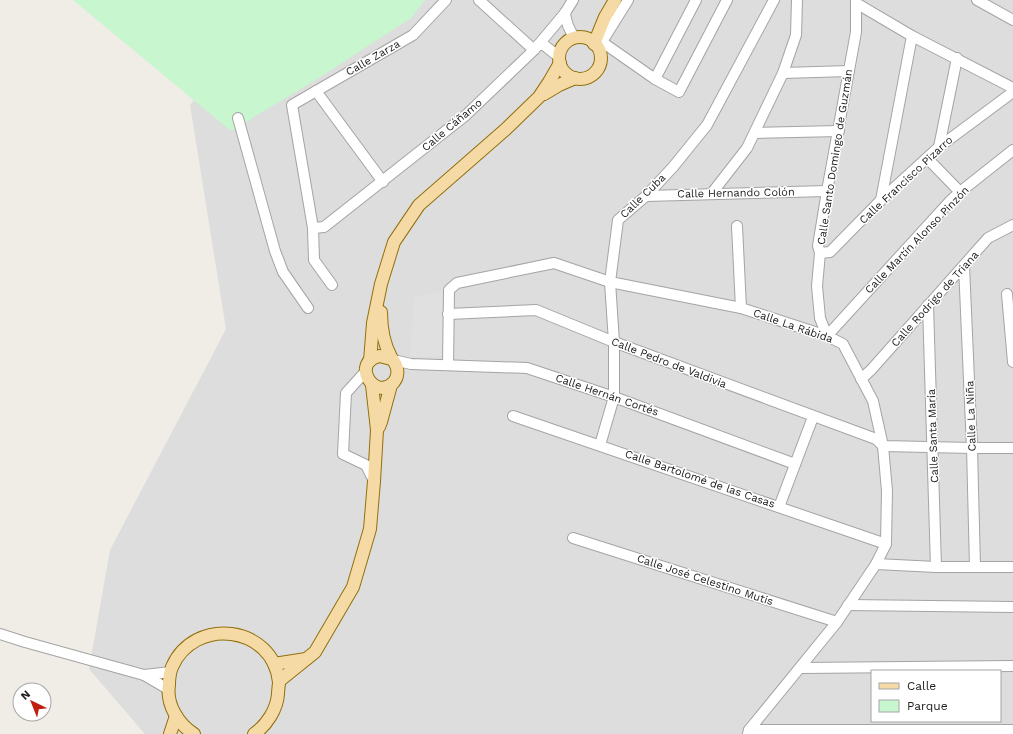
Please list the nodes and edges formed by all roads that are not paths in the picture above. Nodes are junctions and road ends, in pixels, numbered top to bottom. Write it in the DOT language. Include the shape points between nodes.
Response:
graph roads {
  1 [pos="446,0"];
  2 [pos="479,0"];
  3 [pos="615,0"];
  4 [pos="628,0"];
  5 [pos="696,0"];
  6 [pos="728,0"];
  7 [pos="774,0"];
  8 [pos="797,0"];
  9 [pos="978,0"];
  10 [pos="856,1"];
  11 [pos="567,5"];
  12 [pos="605,17"];
  13 [pos="1013,20"];
  14 [pos="912,36"];
  15 [pos="579,38"];
  16 [pos="598,45"];
  17 [pos="536,48"];
  18 [pos="957,58"];
  19 [pos="559,60"];
  20 [pos="849,71"];
  21 [pos="783,73"];
  22 [pos="575,78"];
  23 [pos="655,79"];
  24 [pos="1013,90"];
  25 [pos="316,91"];
  26 [pos="539,97"];
  27 [pos="238,118"];
  28 [pos="839,130"];
  29 [pos="755,133"];
  30 [pos="938,146"];
  31 [pos="1013,150"];
  32 [pos="926,158"];
  33 [pos="383,182"];
  34 [pos="827,191"];
  35 [pos="960,192"];
  36 [pos="712,193"];
  37 [pos="646,196"];
  38 [pos="881,200"];
  39 [pos="1013,225"];
  40 [pos="737,226"];
  41 [pos="313,228"];
  42 [pos="820,253"];
  43 [pos="964,266"];
  44 [pos="610,282"];
  45 [pos="381,284"];
  46 [pos="332,285"];
  47 [pos="1007,294"];
  48 [pos="928,306"];
  49 [pos="308,308"];
  50 [pos="741,308"];
  51 [pos="448,314"];
  52 [pos="827,336"];
  53 [pos="614,342"];
  54 [pos="1013,357"];
  55 [pos="392,359"];
  56 [pos="1013,362"];
  57 [pos="411,364"];
  58 [pos="448,365"];
  59 [pos="368,366"];
  60 [pos="398,374"];
  61 [pos="861,379"];
  62 [pos="372,385"];
  63 [pos="390,385"];
  64 [pos="614,397"];
  65 [pos="513,416"];
  66 [pos="814,417"];
  67 [pos="377,430"];
  68 [pos="600,445"];
  69 [pos="883,446"];
  70 [pos="933,447"];
  71 [pos="972,448"];
  72 [pos="1013,448"];
  73 [pos="795,464"];
  74 [pos="374,481"];
  75 [pos="779,507"];
  76 [pos="573,538"];
  77 [pos="886,544"];
  78 [pos="876,564"];
  79 [pos="936,567"];
  80 [pos="975,567"];
  81 [pos="1013,567"];
  82 [pos="848,605"];
  83 [pos="1013,607"];
  84 [pos="837,622"];
  85 [pos="0,634"];
  86 [pos="306,658"];
  87 [pos="274,664"];
  88 [pos="1013,666"];
  89 [pos="801,668"];
  90 [pos="171,672"];
  91 [pos="144,675"];
  92 [pos="279,681"];
  93 [pos="168,689"];
  94 [pos="176,716"];
  95 [pos="1013,730"];
  96 [pos="749,732"];
  97 [pos="170,734"];
  98 [pos="194,734"];
  99 [pos="254,734"];
  1 -- 25 [label="street, Calle Zarza" via="413,35"];
  2 -- 17 [label="street"];
  3 -- 12 [label="main road"];
  4 -- 16 [label="street"];
  5 -- 23 [label="street"];
  6 -- 23 [label="street" via="679,92"];
  7 -- 37 [label="street, Calle Cuba" via="707,125"];
  8 -- 21 [label="street" via="796,35"];
  9 -- 13 [label="street"];
  10 -- 14 [label="street"];
  10 -- 20 [label="street, Calle Santo Domingo de Guzmán" via="856,32"];
  11 -- 15 [label="street" via="568,26"];
  11 -- 17 [label="street, Calle Cáñamo"];
  12 -- 15 [label="main road"];
  12 -- 16 [label="main road"];
  14 -- 18 [label="street"];
  14 -- 38 [label="street"];
  15 -- 16 [label="main road"];
  15 -- 19 [label="main road" via="564,45"];
  16 -- 22 [label="main road" via="600,57 597,69 588,77"];
  16 -- 23 [label="street"];
  17 -- 19 [label="street" via="544,45"];
  17 -- 33 [label="street, Calle Cáñamo" via="466,115"];
  18 -- 24 [label="street"];
  18 -- 30 [label="street"];
  19 -- 22 [label="main road" via="563,70"];
  19 -- 26 [label="main road" via="550,82"];
  20 -- 21 [label="street"];
  20 -- 28 [label="street, Calle Santo Domingo de Guzmán"];
  21 -- 29 [label="street"];
  22 -- 26 [label="main road"];
  24 -- 30 [label="street, Calle Francisco Pizarro"];
  25 -- 33 [label="street"];
  25 -- 41 [label="street, Calle Zarza" via="292,105"];
  26 -- 45 [label="main road" via="419,205 394,242"];
  27 -- 49 [label="street" via="275,251 284,272"];
  28 -- 29 [label="street"];
  28 -- 34 [label="street, Calle Santo Domingo de Guzmán"];
  29 -- 36 [label="street" via="747,148"];
  30 -- 32 [label="street, Calle Francisco Pizarro"];
  31 -- 35 [label="street, Calle Martín Alonso Pinzón"];
  32 -- 35 [label="street"];
  32 -- 38 [label="street, Calle Francisco Pizarro"];
  33 -- 41 [label="street, Calle Cáñamo" via="324,227"];
  34 -- 36 [label="street, Calle Hernando Colón"];
  34 -- 42 [label="street, Calle Santo Domingo de Guzmán" via="818,246"];
  35 -- 52 [label="street, Calle Martín Alonso Pinzón"];
  36 -- 37 [label="street, Calle Hernando Colón"];
  37 -- 44 [label="street, Calle Cuba" via="618,220"];
  38 -- 42 [label="street, Calle Francisco Pizarro" via="830,252"];
  39 -- 43 [label="street, Calle Rodrigo de Triana" via="988,238"];
  40 -- 50 [label="street"];
  41 -- 46 [label="street" via="314,260"];
  42 -- 52 [label="street, Calle Santo Domingo de Guzmán" via="817,286 820,318"];
  43 -- 48 [label="street, Calle Rodrigo de Triana"];
  43 -- 71 [label="street, Calle La Niña"];
  44 -- 50 [label="street, Calle La Rábida"];
  44 -- 51 [label="street, Calle La Rábida" via="554,263 457,283 449,290"];
  44 -- 53 [label="street, Calle Cuba"];
  45 -- 55 [label="main road" via="381,327"];
  45 -- 59 [label="main road"];
  47 -- 54 [label="street"];
  48 -- 61 [label="street, Calle Rodrigo de Triana" via="872,370"];
  48 -- 70 [label="street, Calle Santa María"];
  50 -- 52 [label="street, Calle La Rábida"];
  51 -- 53 [label="street, Calle Pedro de Valdivia" via="536,310"];
  51 -- 58 [label="street, Calle La Rábida"];
  52 -- 61 [label="street, Calle La Rábida" via="843,344"];
  53 -- 64 [label="street, Calle Cuba"];
  53 -- 66 [label="street, Calle Pedro de Valdivia"];
  54 -- 56 [label="street"];
  55 -- 57 [label="street, Calle Hernán Cortés"];
  55 -- 59 [label="main road" via="380,356"];
  55 -- 60 [label="main road" via="397,366"];
  57 -- 58 [label="street, Calle Hernán Cortés"];
  57 -- 60 [label="street"];
  58 -- 64 [label="street, Calle Hernán Cortés" via="527,368"];
  59 -- 62 [label="main road" via="368,381"];
  59 -- 74 [label="street" via="346,393 342,454 366,465"];
  60 -- 63 [label="main road"];
  61 -- 69 [label="street, Calle La Rábida" via="873,401"];
  62 -- 63 [label="main road" via="380,388"];
  62 -- 67 [label="main road"];
  63 -- 67 [label="main road"];
  64 -- 68 [label="street, Calle Cuba"];
  64 -- 73 [label="street, Calle Hernán Cortés"];
  65 -- 68 [label="street, Calle Bartolomé de las Casas"];
  66 -- 69 [label="street, Calle Pedro de Valdivia" via="876,439"];
  66 -- 73 [label="street"];
  67 -- 74 [label="main road"];
  68 -- 75 [label="street, Calle Bartolomé de las Casas"];
  69 -- 70 [label="street"];
  69 -- 77 [label="street, Calle La Rábida" via="887,492"];
  70 -- 71 [label="street"];
  70 -- 79 [label="street, Calle Santa María"];
  71 -- 72 [label="street"];
  71 -- 80 [label="street, Calle La Niña"];
  73 -- 75 [label="street"];
  74 -- 86 [label="main road" via="370,529 353,587 315,652"];
  75 -- 77 [label="street, Calle Bartolomé de las Casas"];
  76 -- 84 [label="street, Calle José Celestino Mutis"];
  77 -- 78 [label="street"];
  78 -- 79 [label="street"];
  78 -- 82 [label="street"];
  79 -- 80 [label="street"];
  80 -- 81 [label="street"];
  82 -- 83 [label="street"];
  82 -- 84 [label="street"];
  84 -- 89 [label="street"];
  85 -- 91 [label="street"];
  86 -- 87 [label="main road"];
  86 -- 92 [label="main road"];
  87 -- 90 [label="main road" via="261,647 246,637 229,632 211,634 195,640 181,652"];
  87 -- 92 [label="main road"];
  88 -- 89 [label="street"];
  89 -- 96 [label="street"];
  90 -- 91 [label="street"];
  90 -- 93 [label="main road"];
  91 -- 93 [label="street"];
  92 -- 99 [label="main road" via="278,700 270,717"];
  93 -- 94 [label="main road"];
  94 -- 97 [label="main road"];
  94 -- 98 [label="main road"];
  95 -- 96 [label="street"];
}
